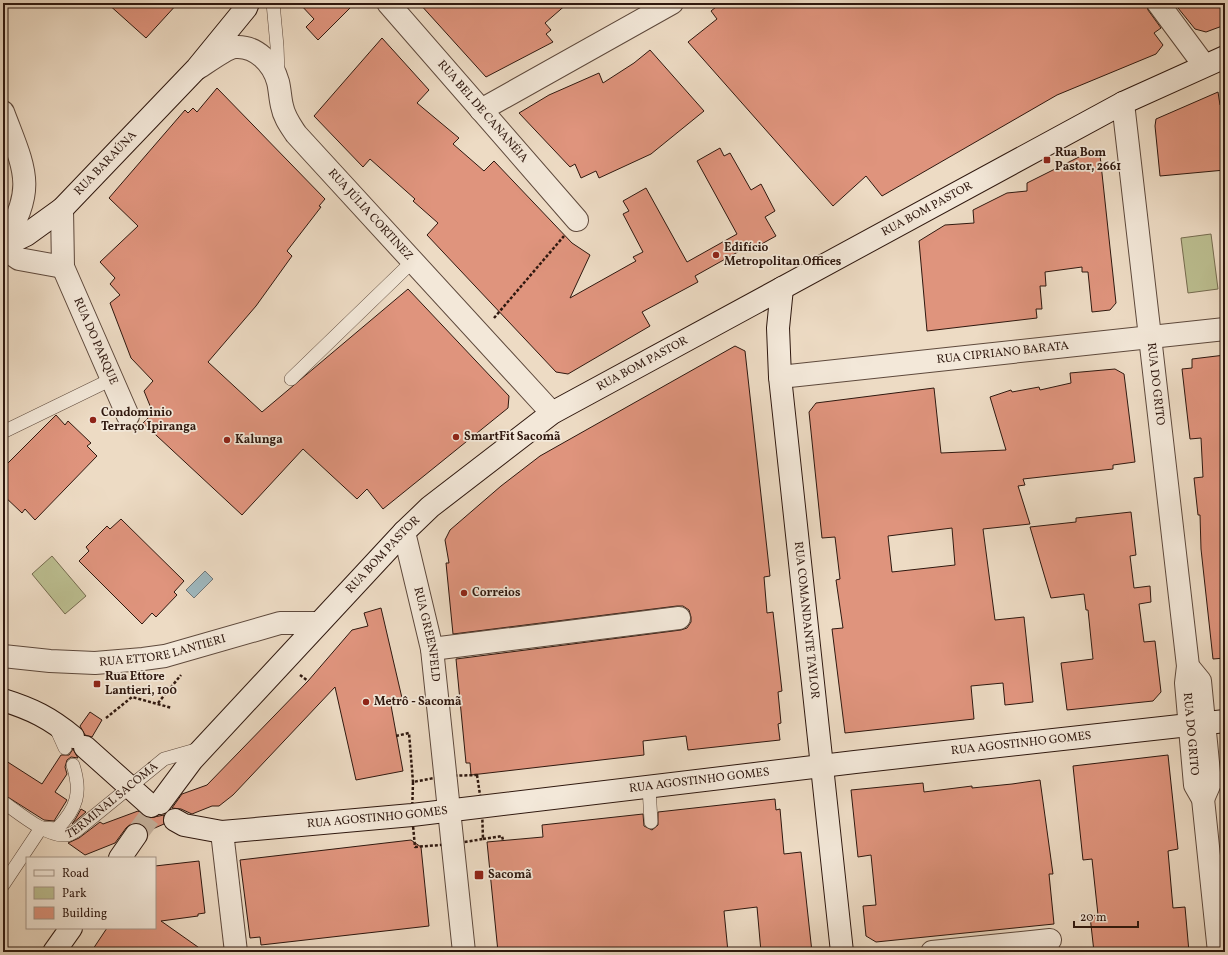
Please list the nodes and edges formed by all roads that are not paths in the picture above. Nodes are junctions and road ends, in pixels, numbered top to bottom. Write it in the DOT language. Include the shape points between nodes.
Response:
graph roads {
  1 [pos="248,3"];
  2 [pos="273,3"];
  3 [pos="388,3"];
  4 [pos="1158,3"];
  5 [pos="669,4"];
  6 [pos="1225,57"];
  7 [pos="1204,65"];
  8 [pos="197,68"];
  9 [pos="278,81"];
  10 [pos="1123,103"];
  11 [pos="481,110"];
  12 [pos="3,112"];
  13 [pos="62,209"];
  14 [pos="577,220"];
  15 [pos="3,246"];
  16 [pos="413,261"];
  17 [pos="63,267"];
  18 [pos="782,288"];
  19 [pos="1225,329"];
  20 [pos="1151,337"];
  21 [pos="780,377"];
  22 [pos="112,379"];
  23 [pos="291,379"];
  24 [pos="552,413"];
  25 [pos="128,416"];
  26 [pos="3,432"];
  27 [pos="404,532"];
  28 [pos="679,618"];
  29 [pos="319,624"];
  30 [pos="432,650"];
  31 [pos="3,656"];
  32 [pos="3,700"];
  33 [pos="1206,723"];
  34 [pos="204,747"];
  35 [pos="73,766"];
  36 [pos="821,766"];
  37 [pos="649,787"];
  38 [pos="130,788"];
  39 [pos="3,802"];
  40 [pos="448,811"];
  41 [pos="175,820"];
  42 [pos="651,822"];
  43 [pos="41,828"];
  44 [pos="222,832"];
  45 [pos="136,835"];
  46 [pos="121,857"];
  47 [pos="3,885"];
  48 [pos="70,929"];
  49 [pos="1050,940"];
  50 [pos="54,952"];
  51 [pos="236,952"];
  52 [pos="464,952"];
  53 [pos="842,952"];
  54 [pos="932,952"];
  55 [pos="1219,952"];
  1 -- 8 [label="street"];
  2 -- 9 [label="lane"];
  3 -- 11 [label="street, RUA BEL DE CANANÉIA"];
  4 -- 7 [label="street"];
  5 -- 11 [label="street"];
  6 -- 7 [label="street, RUA BOM PASTOR"];
  7 -- 10 [label="street, RUA BOM PASTOR"];
  8 -- 9 [label="street, RUA JÚLIA CORTINEZ" via="235,47 253,50 270,66"];
  8 -- 13 [label="street, RUA BARAÚNA"];
  9 -- 16 [label="street, RUA JÚLIA CORTINEZ" via="287,121 296,134"];
  10 -- 18 [label="street, RUA BOM PASTOR"];
  10 -- 20 [label="street, RUA DO GRITO"];
  11 -- 14 [label="street, RUA BEL DE CANANÉIA"];
  12 -- 15 [label="street" via="21,160 25,193 17,218"];
  13 -- 15 [label="street, RUA BARAÚNA" via="26,235"];
  13 -- 17 [label="street, RUA DO PARQUE"];
  15 -- 17 [label="street" via="19,259"];
  16 -- 23 [label="lane"];
  16 -- 24 [label="street, RUA JÚLIA CORTINEZ"];
  17 -- 22 [label="street, RUA DO PARQUE"];
  18 -- 21 [label="street, RUA COMANDANTE TAYLOR" via="778,328"];
  18 -- 24 [label="street, RUA BOM PASTOR"];
  19 -- 20 [label="street, RUA CIPRIANO BARATA"];
  20 -- 21 [label="street, RUA CIPRIANO BARATA"];
  20 -- 33 [label="street, RUA DO GRITO" via="1188,666 1186,683"];
  21 -- 36 [label="street, RUA COMANDANTE TAYLOR"];
  22 -- 25 [label="street, RUA DO PARQUE"];
  22 -- 26 [label="lane"];
  24 -- 27 [label="street, RUA BOM PASTOR" via="430,507"];
  27 -- 29 [label="street, RUA BOM PASTOR"];
  27 -- 30 [label="street, RUA GREENFELD"];
  28 -- 30 [label="street"];
  29 -- 31 [label="street, RUA ETTORE LANTIERI" via="280,623 165,656 143,659 88,662"];
  29 -- 34 [label="street, RUA BOM PASTOR"];
  30 -- 40 [label="street, RUA GREENFELD"];
  32 -- 38 [label="street" via="54,721 74,744"];
  33 -- 36 [label="street, RUA AGOSTINHO GOMES"];
  33 -- 55 [label="street, RUA DO GRITO" via="1195,785 1203,799"];
  34 -- 38 [label="lane, TERMINAL SACOMÃ" via="164,759"];
  34 -- 38 [label="street, RUA BOM PASTOR" via="156,804"];
  35 -- 43 [label="lane, TERMINAL SACOMÃ" via="77,778 76,801 68,818 57,829"];
  36 -- 37 [label="street, RUA AGOSTINHO GOMES"];
  36 -- 53 [label="street, RUA COMANDANTE TAYLOR"];
  37 -- 40 [label="street, RUA AGOSTINHO GOMES"];
  37 -- 42 [label="lane"];
  38 -- 43 [label="lane, TERMINAL SACOMÃ" via="68,835 59,835"];
  39 -- 43 [label="lane"];
  40 -- 44 [label="street, RUA AGOSTINHO GOMES"];
  40 -- 52 [label="street, RUA GREENFELD"];
  41 -- 44 [label="street, RUA AGOSTINHO GOMES" via="184,825"];
  43 -- 47 [label="lane"];
  44 -- 51 [label="street"];
  45 -- 46 [label="street"];
  48 -- 50 [label="street"];
  49 -- 54 [label="street"];
}
